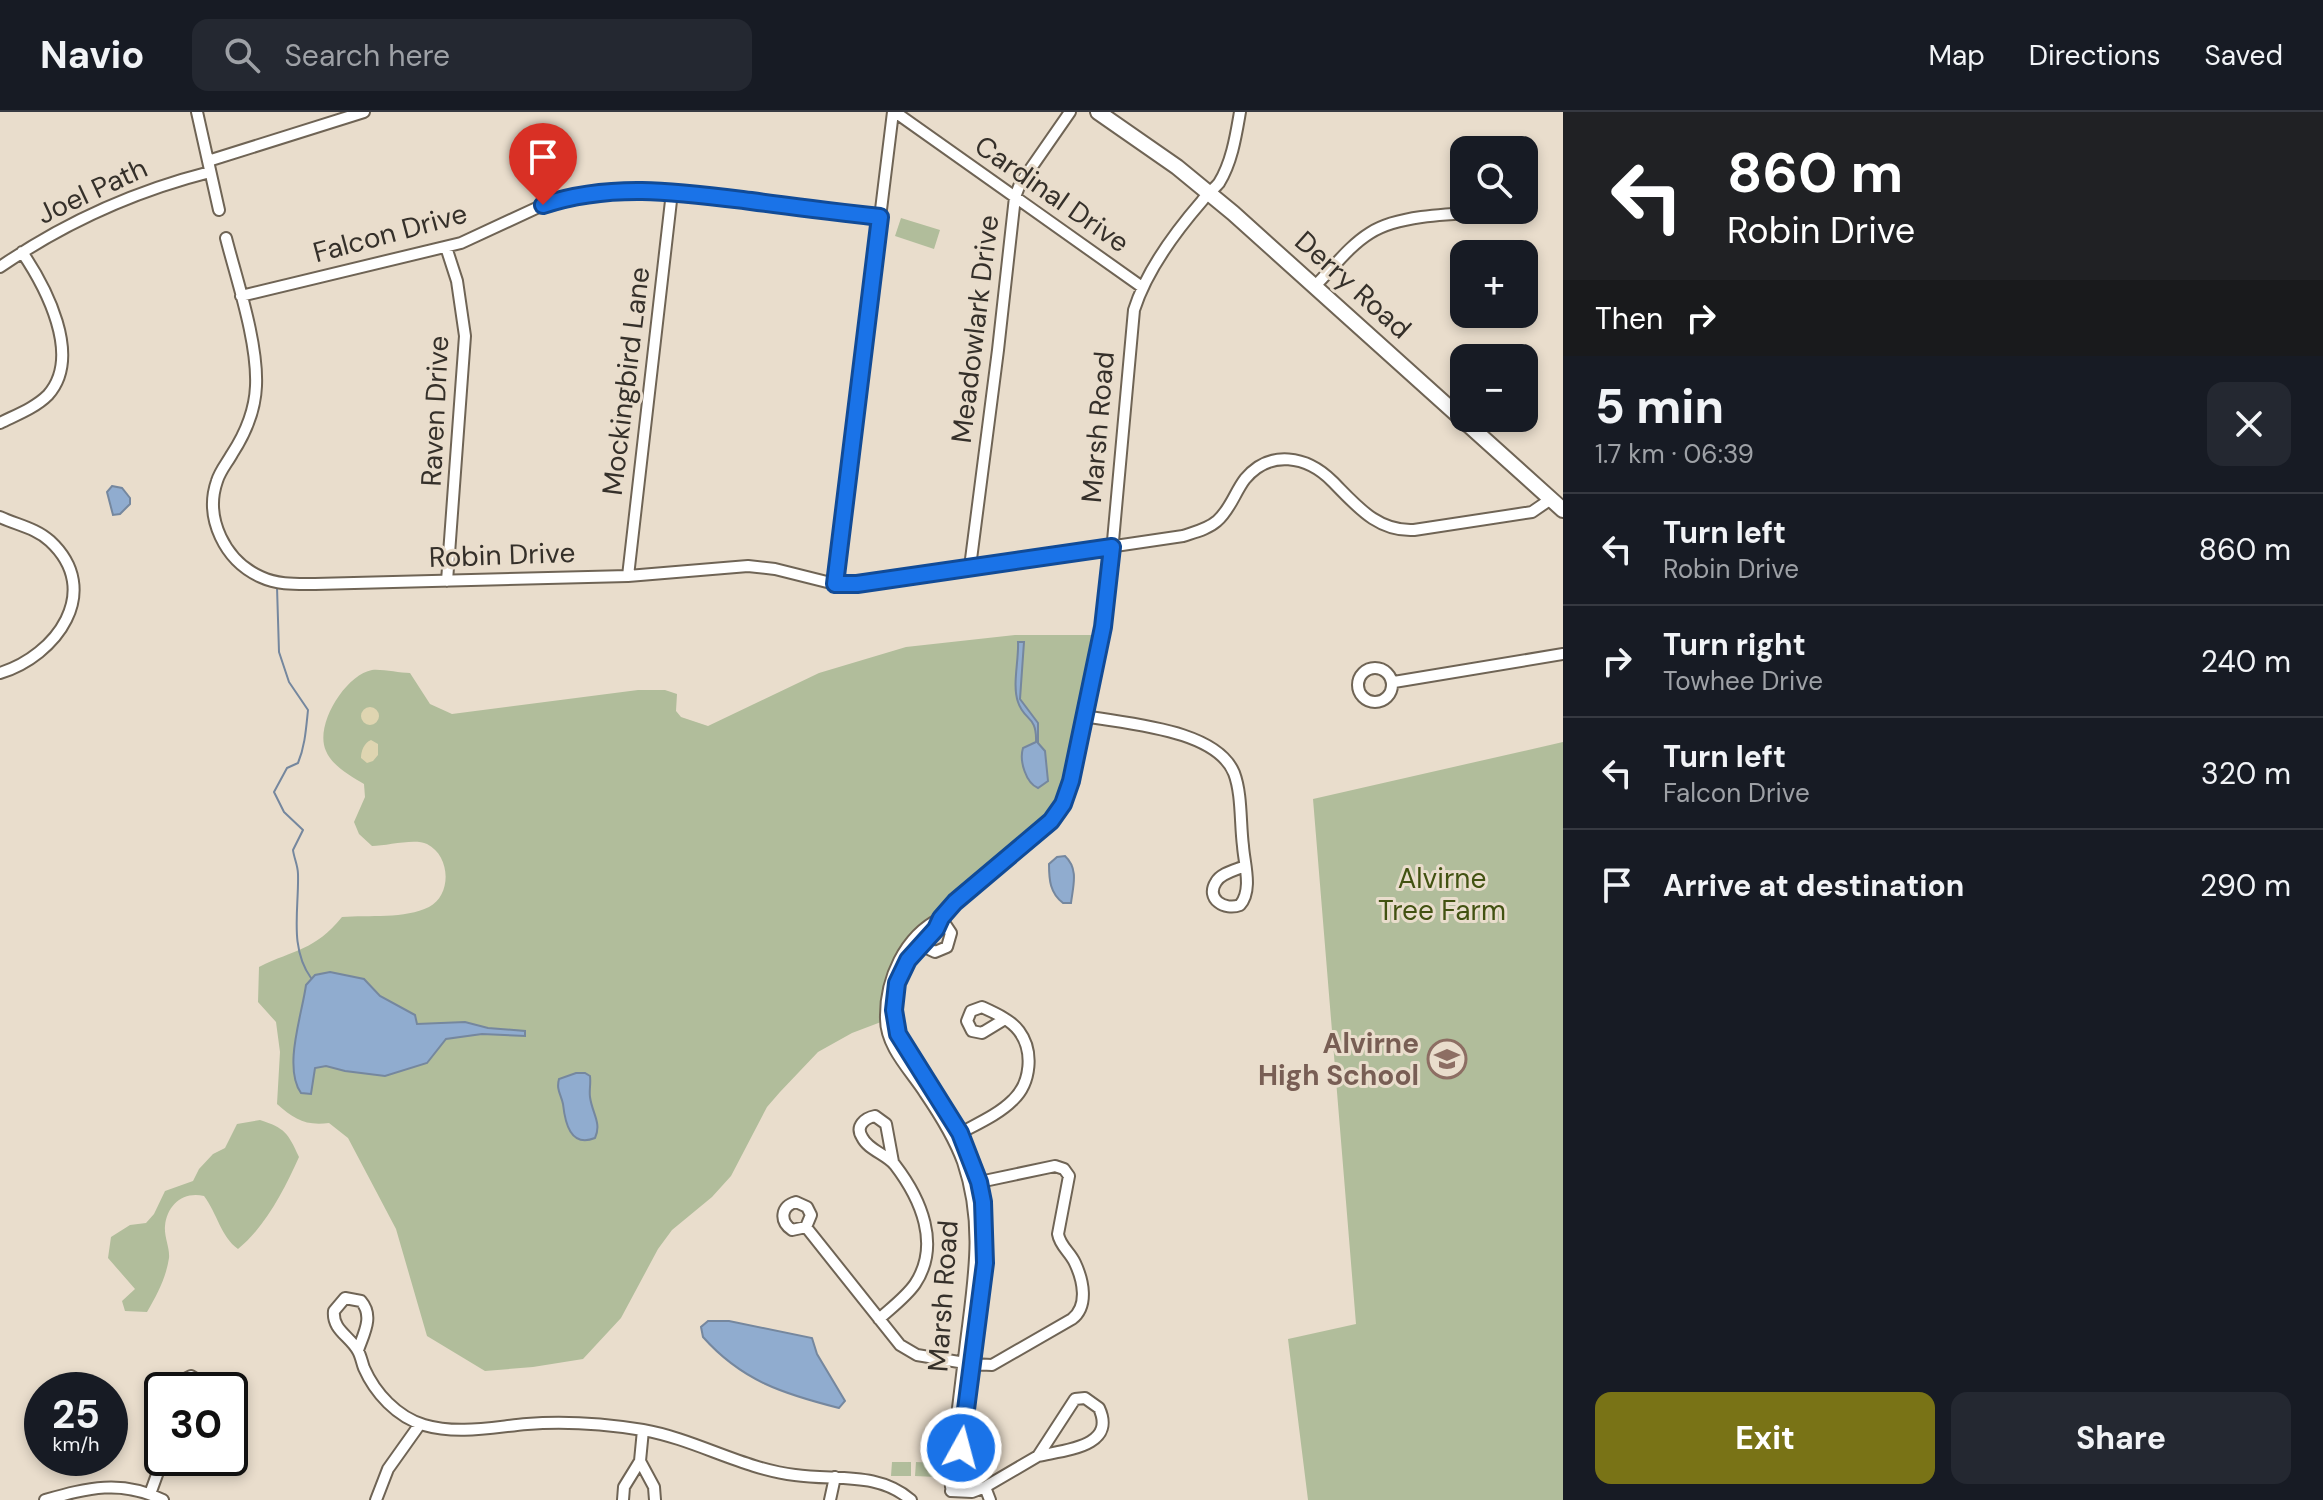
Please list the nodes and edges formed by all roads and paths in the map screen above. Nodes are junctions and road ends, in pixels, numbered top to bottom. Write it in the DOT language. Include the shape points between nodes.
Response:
graph roads {
  1 [pos="197,112"];
  2 [pos="364,112"];
  3 [pos="894,112"];
  4 [pos="1070,112"];
  5 [pos="1098,112"];
  6 [pos="1240,112"];
  7 [pos="209,166"];
  8 [pos="672,192"];
  9 [pos="1210,193"];
  10 [pos="1015,197"];
  11 [pos="219,210"];
  12 [pos="1450,216"];
  13 [pos="880,217"];
  14 [pos="226,238"];
  15 [pos="446,247"];
  16 [pos="22,252"];
  17 [pos="0,267"];
  18 [pos="1316,285"];
  19 [pos="1142,287"];
  20 [pos="241,296"];
  21 [pos="0,423"];
  22 [pos="1551,499"];
  23 [pos="1563,510"];
  24 [pos="0,517"];
  25 [pos="1112,547"];
  26 [pos="970,567"];
  27 [pos="628,576"];
  28 [pos="447,581"];
  29 [pos="835,584"];
  30 [pos="1563,654"];
  31 [pos="0,673"];
  32 [pos="1394,682"];
  33 [pos="1085,716"];
  34 [pos="1245,866"];
  35 [pos="941,918"];
  36 [pos="917,943"];
  37 [pos="1005,1019"];
  38 [pos="956,1135"];
  39 [pos="893,1162"];
  40 [pos="975,1183"];
  41 [pos="806,1227"];
  42 [pos="879,1319"];
  43 [pos="358,1350"];
  44 [pos="967,1364"];
  45 [pos="420,1424"];
  46 [pos="643,1430"];
  47 [pos="1038,1456"];
  48 [pos="640,1461"];
  49 [pos="156,1476"];
  50 [pos="835,1477"];
  51 [pos="985,1487"];
  52 [pos="150,1494"];
  53 [pos="45,1500"];
  54 [pos="163,1500"];
  55 [pos="376,1500"];
  56 [pos="623,1500"];
  57 [pos="655,1500"];
  58 [pos="830,1500"];
  59 [pos="911,1500"];
  60 [pos="990,1500"];
  1 -- 7 [label="street"];
  2 -- 7 [label="street, Joel Path"];
  3 -- 10 [label="street, Cardinal Drive"];
  3 -- 13 [label="street"];
  4 -- 10 [label="street, Meadowlark Drive"];
  5 -- 9 [label="main road, Derry Road"];
  6 -- 9 [label="street, Marsh Road" via="1226,168"];
  7 -- 11 [label="street"];
  7 -- 16 [label="street, Joel Path" via="124,200"];
  8 -- 13 [label="street, Falcon Drive"];
  8 -- 15 [label="street, Falcon Drive" via="621,190 560,200"];
  8 -- 27 [label="street, Mockingbird Lane"];
  9 -- 18 [label="main road, Derry Road"];
  9 -- 19 [label="street, Marsh Road"];
  10 -- 19 [label="street, Cardinal Drive"];
  10 -- 26 [label="street, Meadowlark Drive"];
  12 -- 18 [label="street" via="1383,227 1360,241"];
  13 -- 29 [label="street"];
  14 -- 20 [label="street, Robin Drive"];
  15 -- 20 [label="street, Falcon Drive"];
  15 -- 28 [label="street, Raven Drive" via="465,336"];
  16 -- 17 [label="street, Joel Path"];
  16 -- 21 [label="street" via="54,308 60,372 40,402"];
  18 -- 22 [label="main road, Derry Road"];
  19 -- 25 [label="street, Marsh Road" via="1131,323"];
  20 -- 28 [label="street, Robin Drive" via="256,388 248,424 215,488 214,515 226,548 253,573 278,582"];
  22 -- 23 [label="main road, Derry Road"];
  22 -- 25 [label="street, Robin Drive" via="1532,512 1395,529 1370,518 1319,469 1299,460 1276,459 1254,470 1224,514 1206,528"];
  24 -- 31 [label="street" via="44,536 58,549 73,582 73,600 68,618 47,647"];
  25 -- 26 [label="street, Robin Drive"];
  25 -- 33 [label="street, Marsh Road"];
  26 -- 29 [label="street, Robin Drive"];
  27 -- 28 [label="street, Robin Drive"];
  27 -- 29 [label="street, Robin Drive" via="748,566"];
  30 -- 32 [label="street"];
  33 -- 34 [label="street" via="1195,738 1222,755 1236,781"];
  33 -- 35 [label="street, Marsh Road" via="1068,793 1058,811"];
  35 -- 36 [label="street, Marsh Road" via="936,929"];
  35 -- 36 [label="street" via="951,933 947,947 939,952"];
  36 -- 38 [label="street, Marsh Road" via="901,972 895,1022"];
  37 -- 38 [label="street" via="1026,1044 1025,1082 1009,1104"];
  38 -- 40 [label="street, Marsh Road"];
  39 -- 42 [label="street" via="925,1220 927,1253 914,1285"];
  40 -- 44 [label="street, Marsh Road" via="977,1244"];
  40 -- 44 [label="street" via="1046,1167 1060,1166 1067,1172 1070,1182 1059,1242 1075,1262 1084,1302 1076,1317 1000,1362"];
  41 -- 42 [label="street"];
  42 -- 44 [label="street" via="909,1351"];
  43 -- 43 [label="street" via="334,1323 336,1306 345,1298 361,1301 368,1310"];
  43 -- 45 [label="street" via="379,1393"];
  44 -- 51 [label="street, Marsh Road" via="957,1476 951,1491"];
  45 -- 46 [label="street" via="460,1431 531,1424"];
  45 -- 55 [label="street" via="388,1469"];
  46 -- 48 [label="street"];
  46 -- 50 [label="street" via="779,1472"];
  47 -- 47 [label="street" via="1073,1401 1085,1398 1099,1408 1102,1428 1097,1439"];
  47 -- 51 [label="street"];
  48 -- 56 [label="street" via="624,1487"];
  48 -- 57 [label="street"];
  49 -- 52 [label="street"];
  50 -- 58 [label="street"];
  50 -- 59 [label="street" via="876,1481"];
  51 -- 60 [label="street"];
  52 -- 53 [label="street" via="107,1486"];
  52 -- 54 [label="street"];
}
